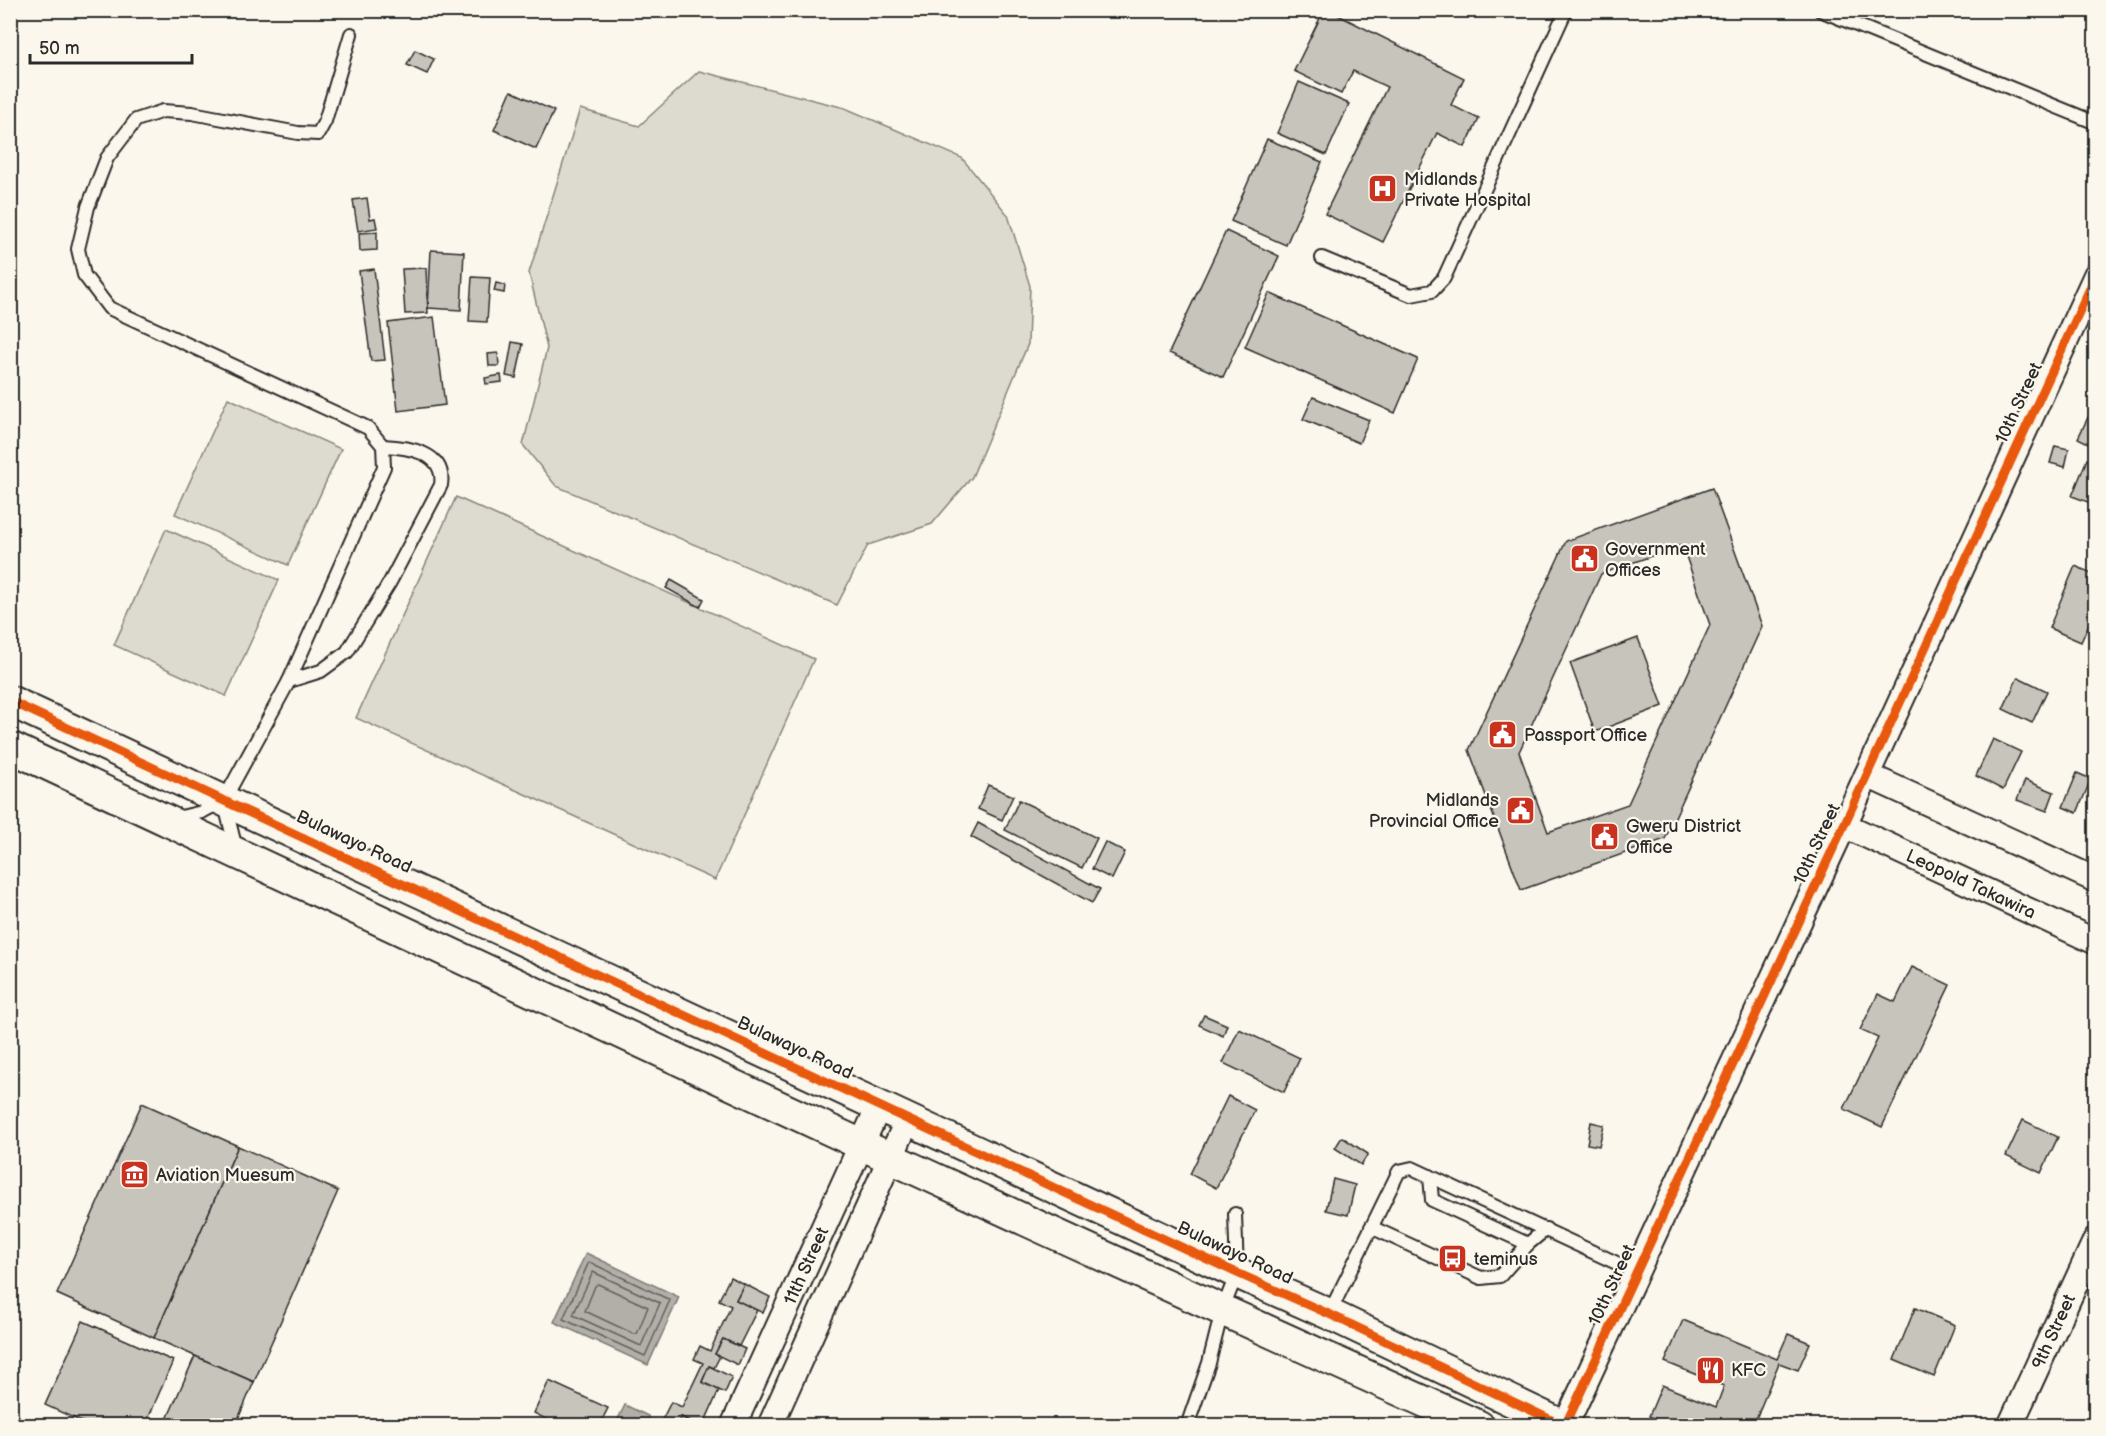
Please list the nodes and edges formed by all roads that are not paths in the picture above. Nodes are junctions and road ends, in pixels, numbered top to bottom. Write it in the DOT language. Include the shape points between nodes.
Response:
graph roads {
  1 [pos="1566,10"];
  2 [pos="1820,10"];
  3 [pos="351,34"];
  4 [pos="2096,123"];
  5 [pos="1322,258"];
  6 [pos="2096,275"];
  7 [pos="383,446"];
  8 [pos="289,681"];
  9 [pos="10,701"];
  10 [pos="10,747"];
  11 [pos="1867,775"];
  12 [pos="224,800"];
  13 [pos="167,820"];
  14 [pos="1844,825"];
  15 [pos="237,853"];
  16 [pos="2096,880"];
  17 [pos="2096,942"];
  18 [pos="879,1106"];
  19 [pos="908,1119"];
  20 [pos="862,1145"];
  21 [pos="890,1158"];
  22 [pos="1430,1176"];
  23 [pos="1235,1214"];
  24 [pos="1371,1227"];
  25 [pos="1546,1229"];
  26 [pos="2096,1239"];
  27 [pos="1528,1244"];
  28 [pos="1636,1272"];
  29 [pos="1237,1274"];
  30 [pos="1222,1311"];
  31 [pos="1329,1314"];
  32 [pos="733,1425"];
  33 [pos="770,1425"];
  34 [pos="1187,1425"];
  35 [pos="1479,1425"];
  36 [pos="1565,1425"];
  37 [pos="2010,1425"];
  1 -- 5 [label="lane" via="1444,278 1432,291 1411,295"];
  2 -- 4 [label="lane"];
  3 -- 7 [label="lane" via="318,134 192,113 163,111 136,120 107,158 88,207 78,249 84,275 109,308 368,428"];
  6 -- 11 [label="street, 10th Street"];
  7 -- 8 [label="lane" via="384,467"];
  7 -- 8 [label="lane" via="406,447 428,455 443,474 441,485 390,582 347,652 321,671"];
  8 -- 12 [label="lane"];
  9 -- 12 [label="street, Bulawayo Road"];
  10 -- 13 [label="street"];
  11 -- 14 [label="street, 10th Street"];
  11 -- 16 [label="street"];
  12 -- 13 [label="lane" via="202,812"];
  12 -- 15 [label="lane"];
  12 -- 18 [label="street, Bulawayo Road"];
  13 -- 15 [label="street"];
  14 -- 17 [label="street, Leopold Takawira"];
  14 -- 28 [label="street, 10th Street"];
  15 -- 20 [label="street"];
  18 -- 19 [label="street, Bulawayo Road"];
  18 -- 20 [label="street, 11th Street"];
  19 -- 21 [label="street, 11th Street"];
  19 -- 29 [label="street, Bulawayo Road"];
  20 -- 21 [label="street"];
  20 -- 32 [label="street, 11th Street"];
  21 -- 30 [label="street"];
  21 -- 33 [label="street, 11th Street"];
  22 -- 24 [label="lane" via="1412,1168 1399,1171"];
  22 -- 25 [label="lane"];
  22 -- 27 [label="lane" via="1432,1200"];
  23 -- 29 [label="lane"];
  24 -- 27 [label="lane" via="1480,1278 1500,1276"];
  24 -- 31 [label="lane"];
  25 -- 27 [label="lane"];
  25 -- 28 [label="lane"];
  26 -- 37 [label="street, 9th Street"];
  28 -- 36 [label="street, 10th Street"];
  29 -- 30 [label="lane"];
  29 -- 31 [label="street, Bulawayo Road"];
  30 -- 34 [label="lane"];
  30 -- 35 [label="street"];
  31 -- 36 [label="street, Bulawayo Road"];
}
